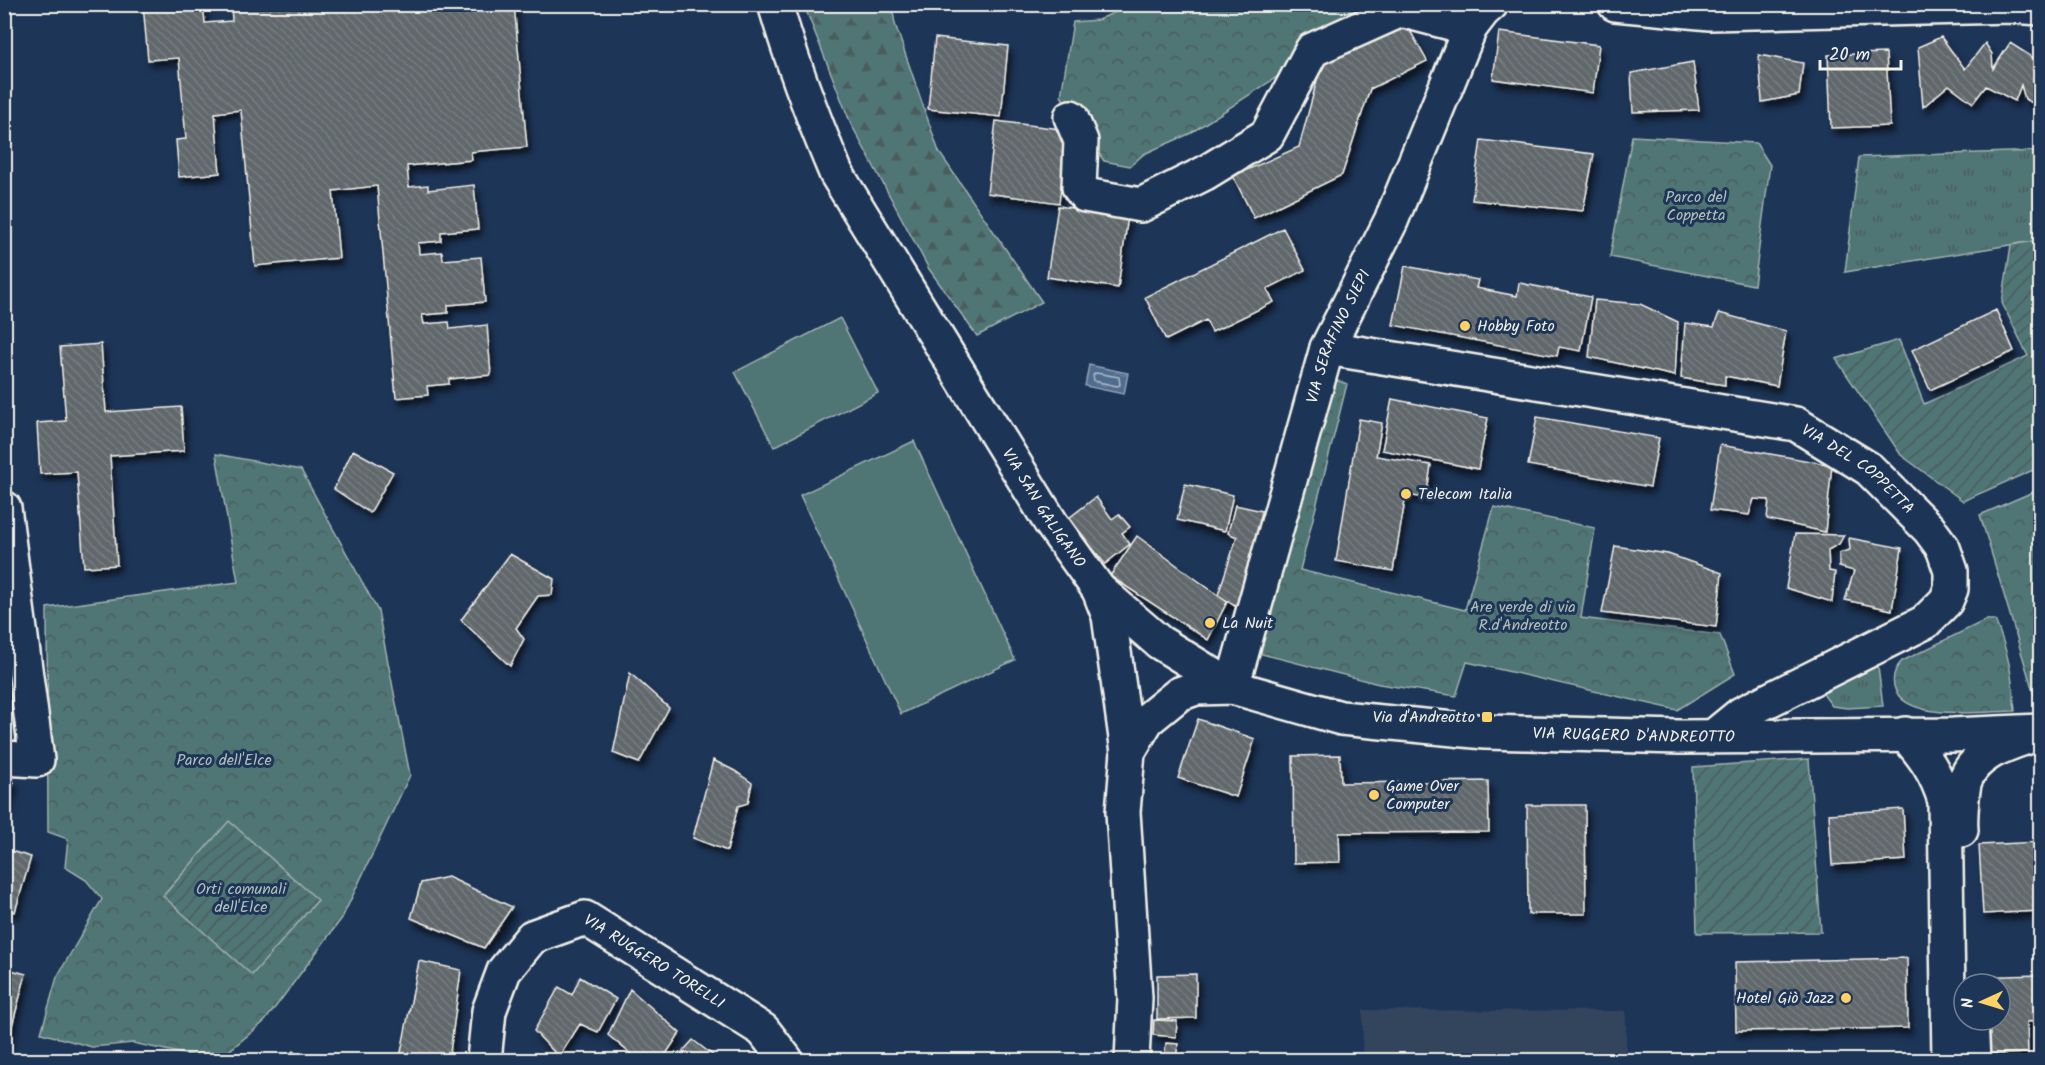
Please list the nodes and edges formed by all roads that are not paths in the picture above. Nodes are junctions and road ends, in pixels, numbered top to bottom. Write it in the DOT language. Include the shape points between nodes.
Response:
graph roads {
  1 [pos="775,4"];
  2 [pos="1615,4"];
  3 [pos="2040,8"];
  4 [pos="1481,16"];
  5 [pos="1071,117"];
  6 [pos="1327,348"];
  7 [pos="4,508"];
  8 [pos="1099,590"];
  9 [pos="1232,687"];
  10 [pos="2040,731"];
  11 [pos="1905,734"];
  12 [pos="1714,736"];
  13 [pos="1128,752"];
  14 [pos="4,758"];
  15 [pos="1968,972"];
  16 [pos="1972,1032"];
  17 [pos="484,1060"];
  18 [pos="786,1060"];
  19 [pos="1132,1060"];
  20 [pos="1949,1060"];
  21 [pos="1973,1060"];
  1 -- 8 [label="street, VIA SAN GALIGANO" via="810,110 836,173 1051,523"];
  2 -- 3 [label="street" via="1710,13"];
  4 -- 5 [label="street" via="1401,10 1312,50 1267,135 1205,174 1141,205 1085,195 1079,187 1081,141"];
  4 -- 6 [label="street, VIA SERAFINO SIEPI" via="1391,221"];
  6 -- 9 [label="street, VIA SERAFINO SIEPI"];
  6 -- 12 [label="street, VIA DEL COPPETTA" via="1796,424 1869,469 1914,514 1943,548 1951,571 1951,589 1946,600 1925,622 1741,714"];
  7 -- 14 [label="street" via="37,760"];
  8 -- 9 [label="street, VIA RUGGERO D'ANDREOTTO" via="1158,642"];
  8 -- 13 [label="street, VIA SAN GALIGANO" via="1109,616"];
  9 -- 12 [label="street, VIA RUGGERO D'ANDREOTTO" via="1341,718 1429,728"];
  9 -- 13 [label="street, VIA RUGGERO D'ANDREOTTO" via="1196,688 1179,694 1147,720"];
  10 -- 11 [label="street, VIA RUGGERO D'ANDREOTTO"];
  10 -- 15 [label="street" via="1997,748 1978,761 1965,778 1960,825"];
  11 -- 12 [label="street, VIA RUGGERO D'ANDREOTTO"];
  11 -- 20 [label="street" via="1926,758 1946,801"];
  13 -- 19 [label="street, VIA SAN GALIGANO" via="1123,812 1135,998"];
  16 -- 21 [label="street"];
  17 -- 18 [label="street, VIA RUGGERO TORELLI" via="489,1011 504,971 532,937 585,918 763,1030"];
}
